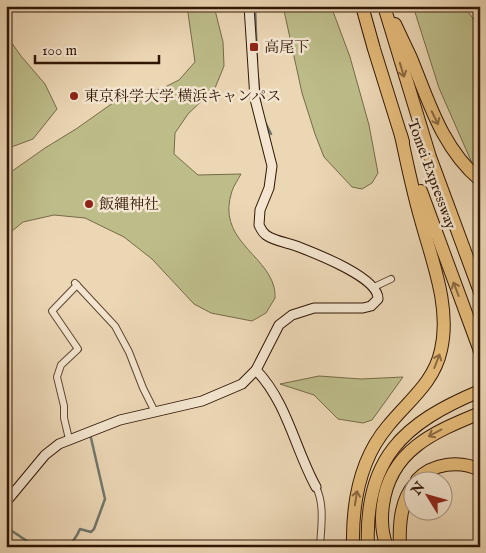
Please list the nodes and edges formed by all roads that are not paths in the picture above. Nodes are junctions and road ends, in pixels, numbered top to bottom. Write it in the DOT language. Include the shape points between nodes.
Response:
graph roads {
  1 [pos="249,6"];
  2 [pos="362,6"];
  3 [pos="385,6"];
  4 [pos="401,135"];
  5 [pos="480,180"];
  6 [pos="391,279"];
  7 [pos="374,287"];
  8 [pos="480,292"];
  9 [pos="480,350"];
  10 [pos="256,370"];
  11 [pos="480,391"];
  12 [pos="480,398"];
  13 [pos="155,412"];
  14 [pos="480,414"];
  15 [pos="69,439"];
  16 [pos="394,448"];
  17 [pos="430,470"];
  18 [pos="480,470"];
  19 [pos="316,487"];
  20 [pos="404,501"];
  21 [pos="6,502"];
  22 [pos="320,547"];
  23 [pos="353,547"];
  24 [pos="368,547"];
  25 [pos="388,547"];
  26 [pos="400,547"];
  1 -- 7 [label="street" via="255,99 272,166 259,225 267,236 315,253"];
  2 -- 4 [label="highway, Tomei Expressway"];
  3 -- 5 [label="highway, one-way" via="434,117 463,164"];
  3 -- 8 [label="highway, Tomei Expressway, one-way" via="430,157"];
  9 -- 4 [label="highway, Tomei Expressway, one-way"];
  23 -- 4 [label="highway, one-way" via="356,501 370,453 388,425 430,378 444,336 436,278"];
  6 -- 7 [label="street"];
  7 -- 10 [label="street" via="378,299 371,306 314,308 282,321"];
  10 -- 13 [label="street" via="242,384 230,390 192,404"];
  10 -- 19 [label="street" via="274,392"];
  11 -- 16 [label="highway" via="427,417"];
  12 -- 16 [label="highway" via="417,428"];
  13 -- 15 [label="street" via="120,420"];
  13 -- 15 [label="street" via="130,352 115,326 76,284 52,311 78,348 61,365 58,377"];
  14 -- 25 [label="highway, one-way" via="424,440 396,467 384,494 382,509 382,527"];
  15 -- 21 [label="street" via="45,455"];
  16 -- 24 [label="highway" via="372,488 367,514"];
  17 -- 18 [label="highway" via="463,464"];
  19 -- 22 [label="street" via="321,506"];
  20 -- 26 [label="highway"];
}
